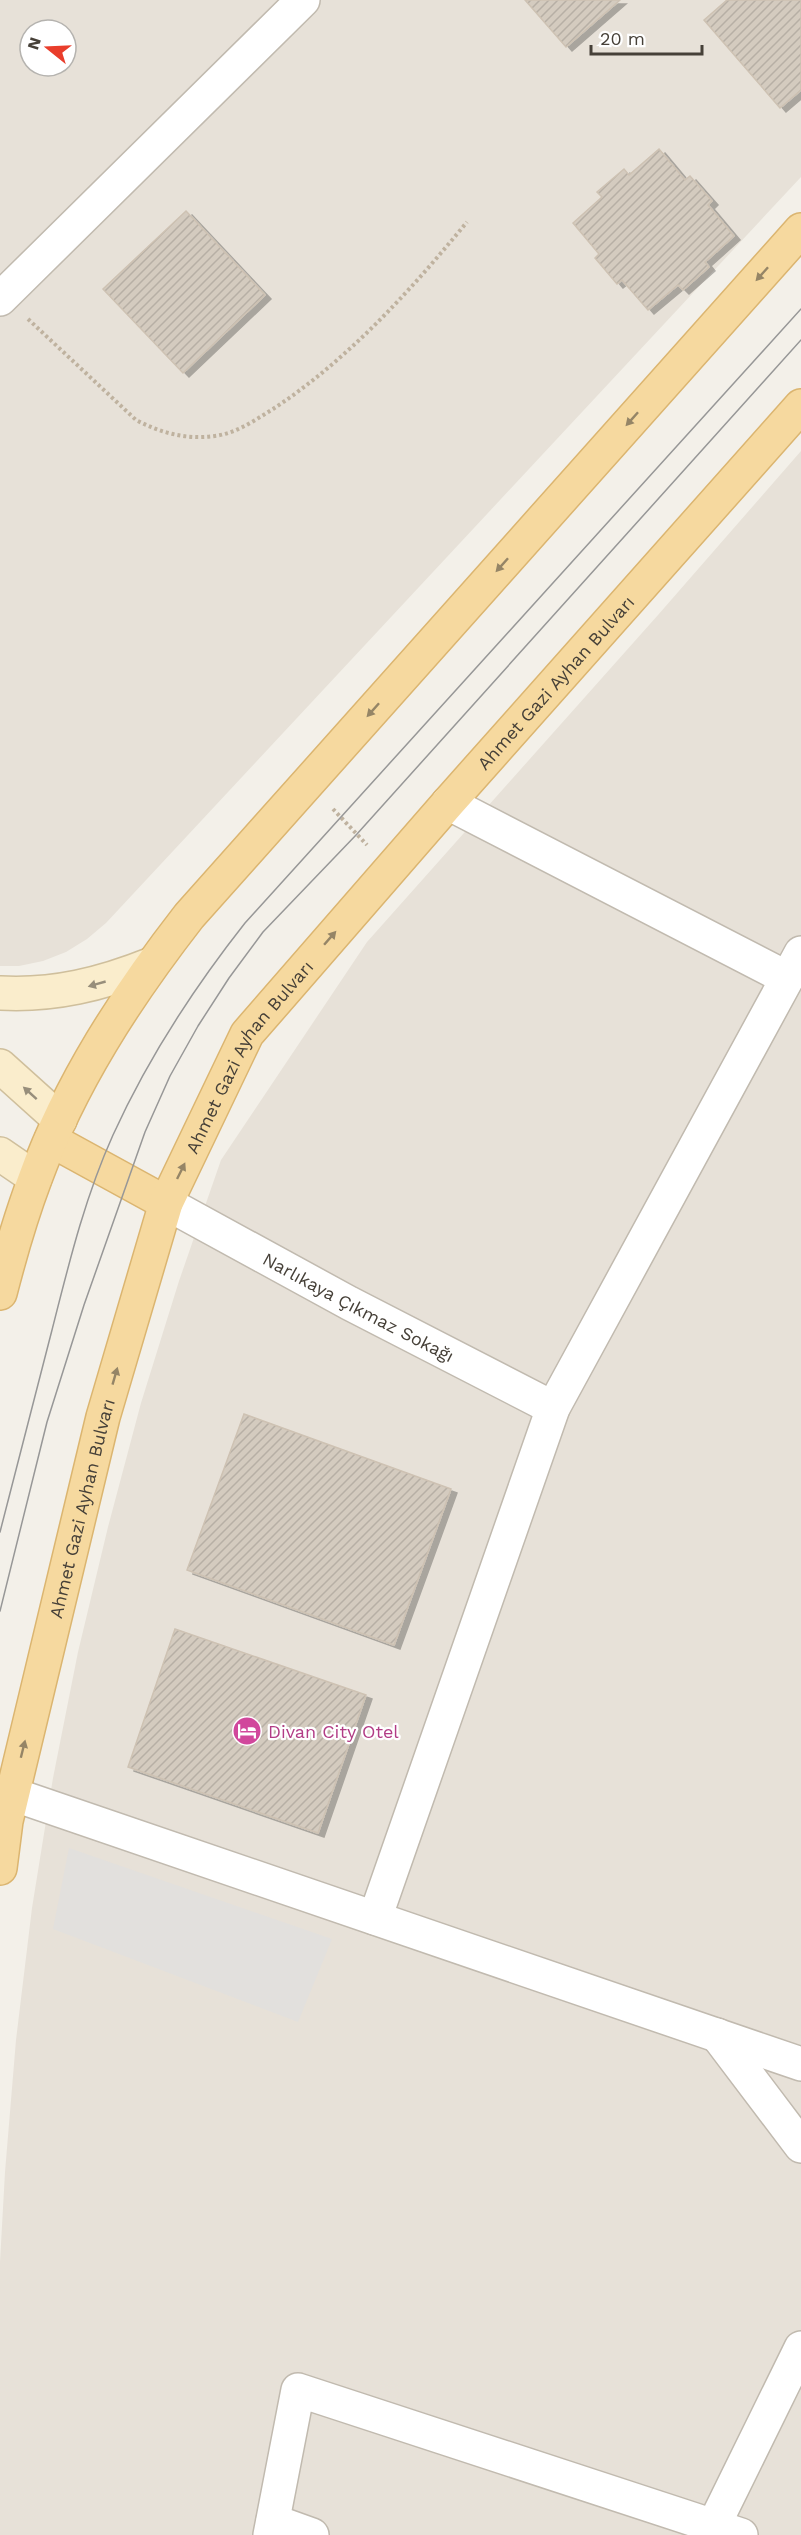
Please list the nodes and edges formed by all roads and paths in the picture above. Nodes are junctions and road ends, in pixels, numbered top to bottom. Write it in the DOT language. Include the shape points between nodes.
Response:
graph roads {
  1 [pos="303,0"];
  2 [pos="467,222"];
  3 [pos="801,230"];
  4 [pos="2,297"];
  5 [pos="801,406"];
  6 [pos="308,783"];
  7 [pos="448,803"];
  8 [pos="390,869"];
  9 [pos="152,964"];
  10 [pos="794,966"];
  11 [pos="0,993"];
  12 [pos="0,1066"];
  13 [pos="55,1130"];
  14 [pos="0,1154"];
  15 [pos="35,1178"];
  16 [pos="166,1203"];
  17 [pos="0,1293"];
  18 [pos="553,1408"];
  19 [pos="12,1794"];
  20 [pos="0,1868"];
  21 [pos="375,1918"];
  22 [pos="717,2035"];
  23 [pos="801,2064"];
  24 [pos="801,2146"];
  25 [pos="801,2348"];
  26 [pos="272,2528"];
  27 [pos="728,2530"];
  28 [pos="312,2535"];
  1 -- 4 [label="street"];
  2 -- 4 [label="path" via="396,304 327,370 260,417 216,436 173,435 136,420"];
  3 -- 6 [label="main road, one-way"];
  5 -- 7 [label="main road, Ahmet Gazi Ayhan Bulvarı"];
  6 -- 8 [label="path"];
  6 -- 9 [label="main road" via="189,916"];
  7 -- 8 [label="main road, Ahmet Gazi Ayhan Bulvarı"];
  7 -- 10 [label="street"];
  16 -- 8 [label="main road, Ahmet Gazi Ayhan Bulvarı, one-way" via="246,1034"];
  9 -- 11 [label="street, one-way" via="87,986 53,992"];
  9 -- 13 [label="main road" via="117,1014"];
  10 -- 18 [label="street"];
  13 -- 12 [label="street, one-way"];
  13 -- 15 [label="main road"];
  13 -- 16 [label="main road"];
  14 -- 15 [label="street"];
  15 -- 17 [label="main road"];
  16 -- 18 [label="street, Narlıkaya Çıkmaz Sokağı"];
  19 -- 16 [label="main road, Ahmet Gazi Ayhan Bulvarı, one-way" via="103,1417"];
  18 -- 21 [label="street"];
  19 -- 20 [label="main road, Ahmet Gazi Ayhan Bulvarı"];
  19 -- 21 [label="street"];
  21 -- 22 [label="street"];
  22 -- 23 [label="street"];
  22 -- 24 [label="street"];
  25 -- 27 [label="street"];
  26 -- 27 [label="street" via="298,2390"];
  26 -- 28 [label="street"];
}
